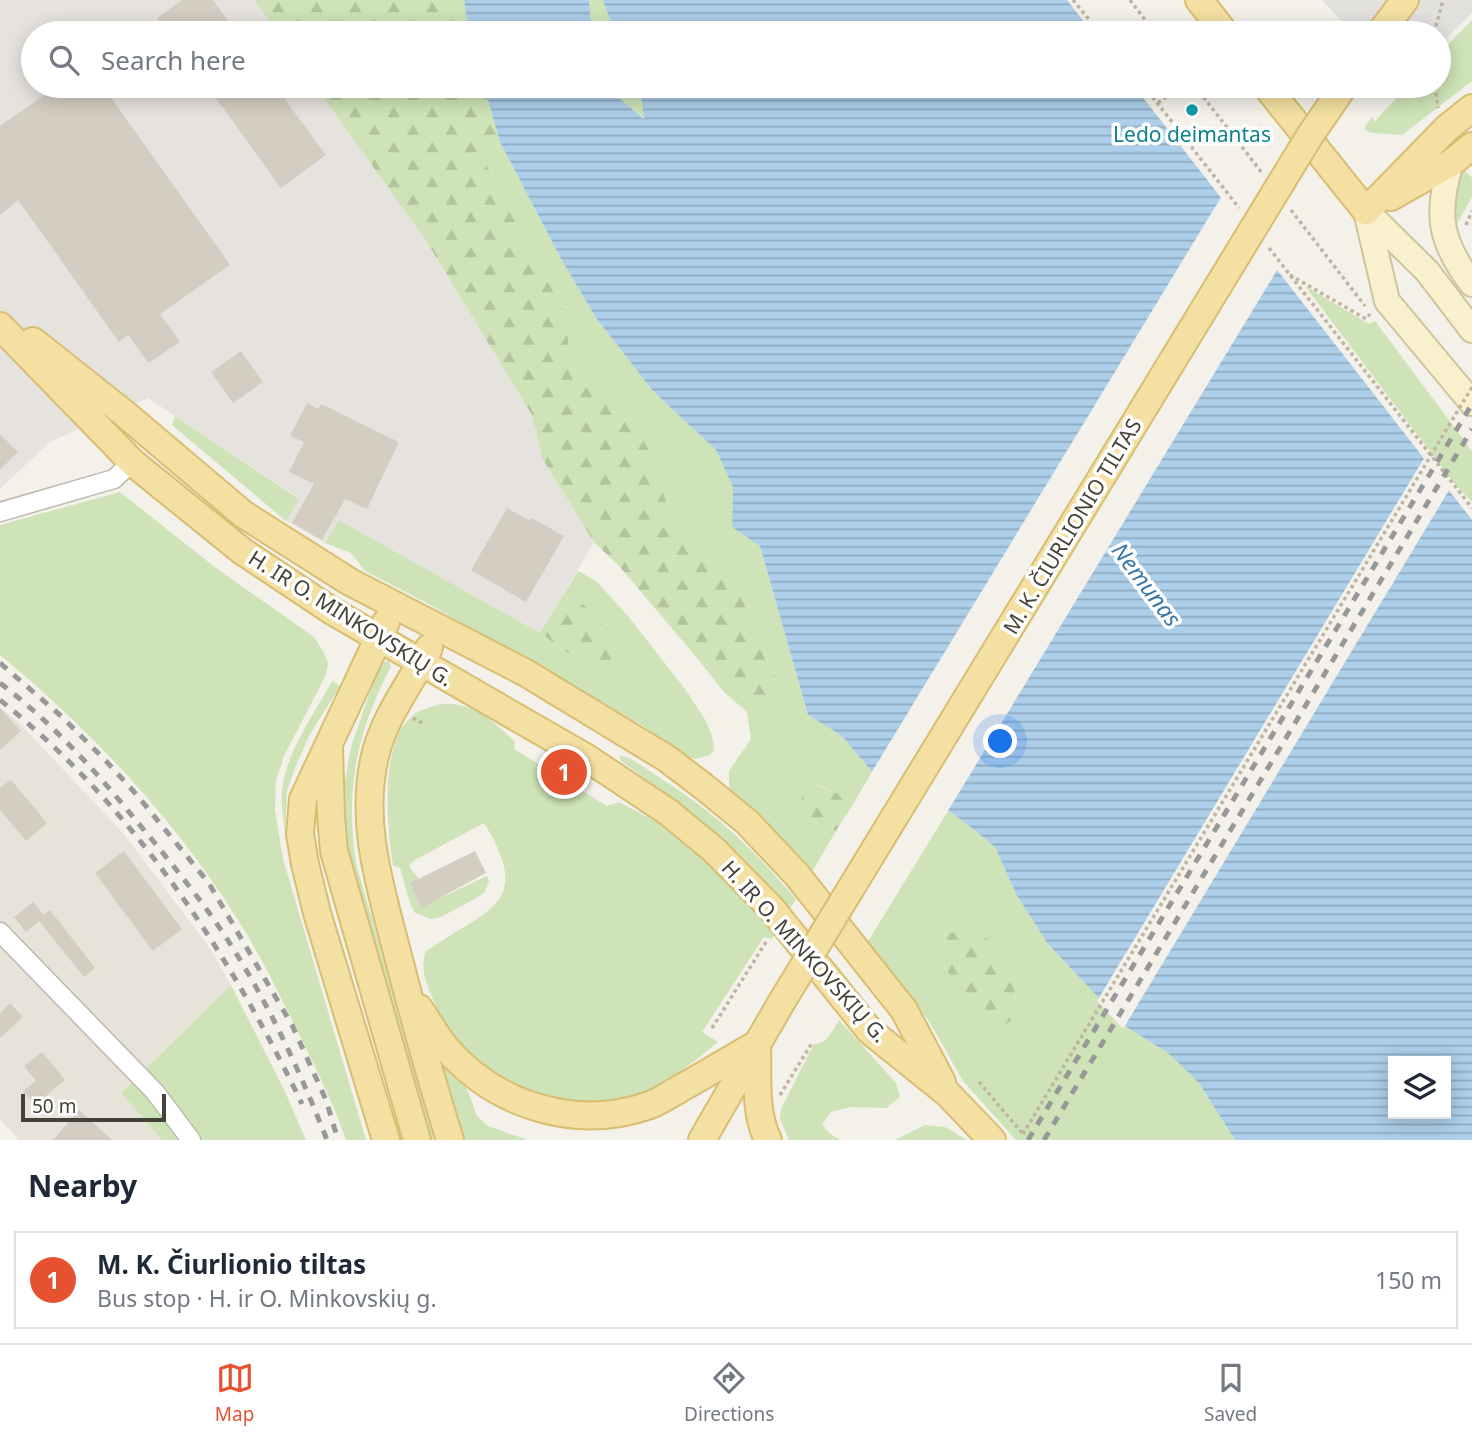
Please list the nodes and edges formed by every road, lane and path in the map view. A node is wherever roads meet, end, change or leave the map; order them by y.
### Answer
1 (1130, 0) edge
2 (1199, 0) edge
3 (1405, 0) edge
4 (1443, 0) edge
5 (1075, 2) edge
6 (1090, 21) edge
7 (1146, 21) edge
8 (1216, 21) edge
9 (1389, 21) edge
10 (1437, 21) edge
11 (1154, 98) edge
12 (1164, 98) edge
13 (1276, 98) edge
14 (1336, 98) edge
15 (1437, 98) edge
16 (1158, 103) junction
17 (1472, 108) edge
18 (1439, 117) dead end
19 (1472, 146) edge
20 (1451, 163) junction
21 (1240, 210) dead end
22 (1366, 211) junction
23 (1264, 242) dead end
24 (1288, 274) junction
25 (1472, 284) edge
26 (1371, 313) dead end
27 (0, 315) edge
28 (0, 326) edge
29 (1472, 330) edge
30 (1472, 387) edge
31 (1472, 403) edge
32 (132, 462) junction
33 (1472, 508) edge
34 (0, 512) edge
35 (396, 606) junction
36 (440, 628) junction
37 (378, 637) junction
38 (422, 663) junction
39 (329, 744) junction
40 (0, 932) edge
41 (766, 942) dead end
42 (406, 987) junction
43 (712, 1028) dead end
44 (812, 1043) dead end
45 (757, 1044) junction
46 (979, 1082) dead end
47 (947, 1093) junction
48 (778, 1100) dead end
49 (191, 1140) edge
50 (386, 1140) edge
51 (417, 1140) edge
52 (450, 1140) edge
53 (702, 1140) edge
54 (768, 1140) edge
55 (992, 1140) edge

1 - 7 path
2 - 8 main road
3 - 9 main road
4 - 10 path
5 - 6 path
11 - 16 path
12 - 16 path
13 - 22 main road
14 - 45 main road, M. K. ČIURLIONIO TILTAS, bridge
15 - 18 path
16 - 21 path
17 - 22 main road
19 - 20 main road
20 - 22 main road
20 - 25 main road
22 - 29 main road
22 - 31 main road
23 - 24 path
24 - 26 path
24 - 33 path
27 - 35 main road, H. IR O. MINKOVSKIŲ G.
28 - 32 main road, H. IR O. MINKOVSKIŲ G.
30 - 46 path, bridge
32 - 34 street
32 - 37 main road, H. IR O. MINKOVSKIŲ G.
35 - 36 main road, H. IR O. MINKOVSKIŲ G.
35 - 37 main road
36 - 38 main road
36 - 47 main road, H. IR O. MINKOVSKIŲ G.
37 - 38 main road, H. IR O. MINKOVSKIŲ G.
37 - 39 main road
38 - 42 main road
38 - 47 main road, H. IR O. MINKOVSKIŲ G.
39 - 50 main road
39 - 51 main road
40 - 49 street
41 - 43 path
42 - 45 main road
42 - 52 main road
44 - 48 path
45 - 53 main road, M. K. ČIURLIONIO TILTAS
45 - 54 main road
47 - 55 main road

